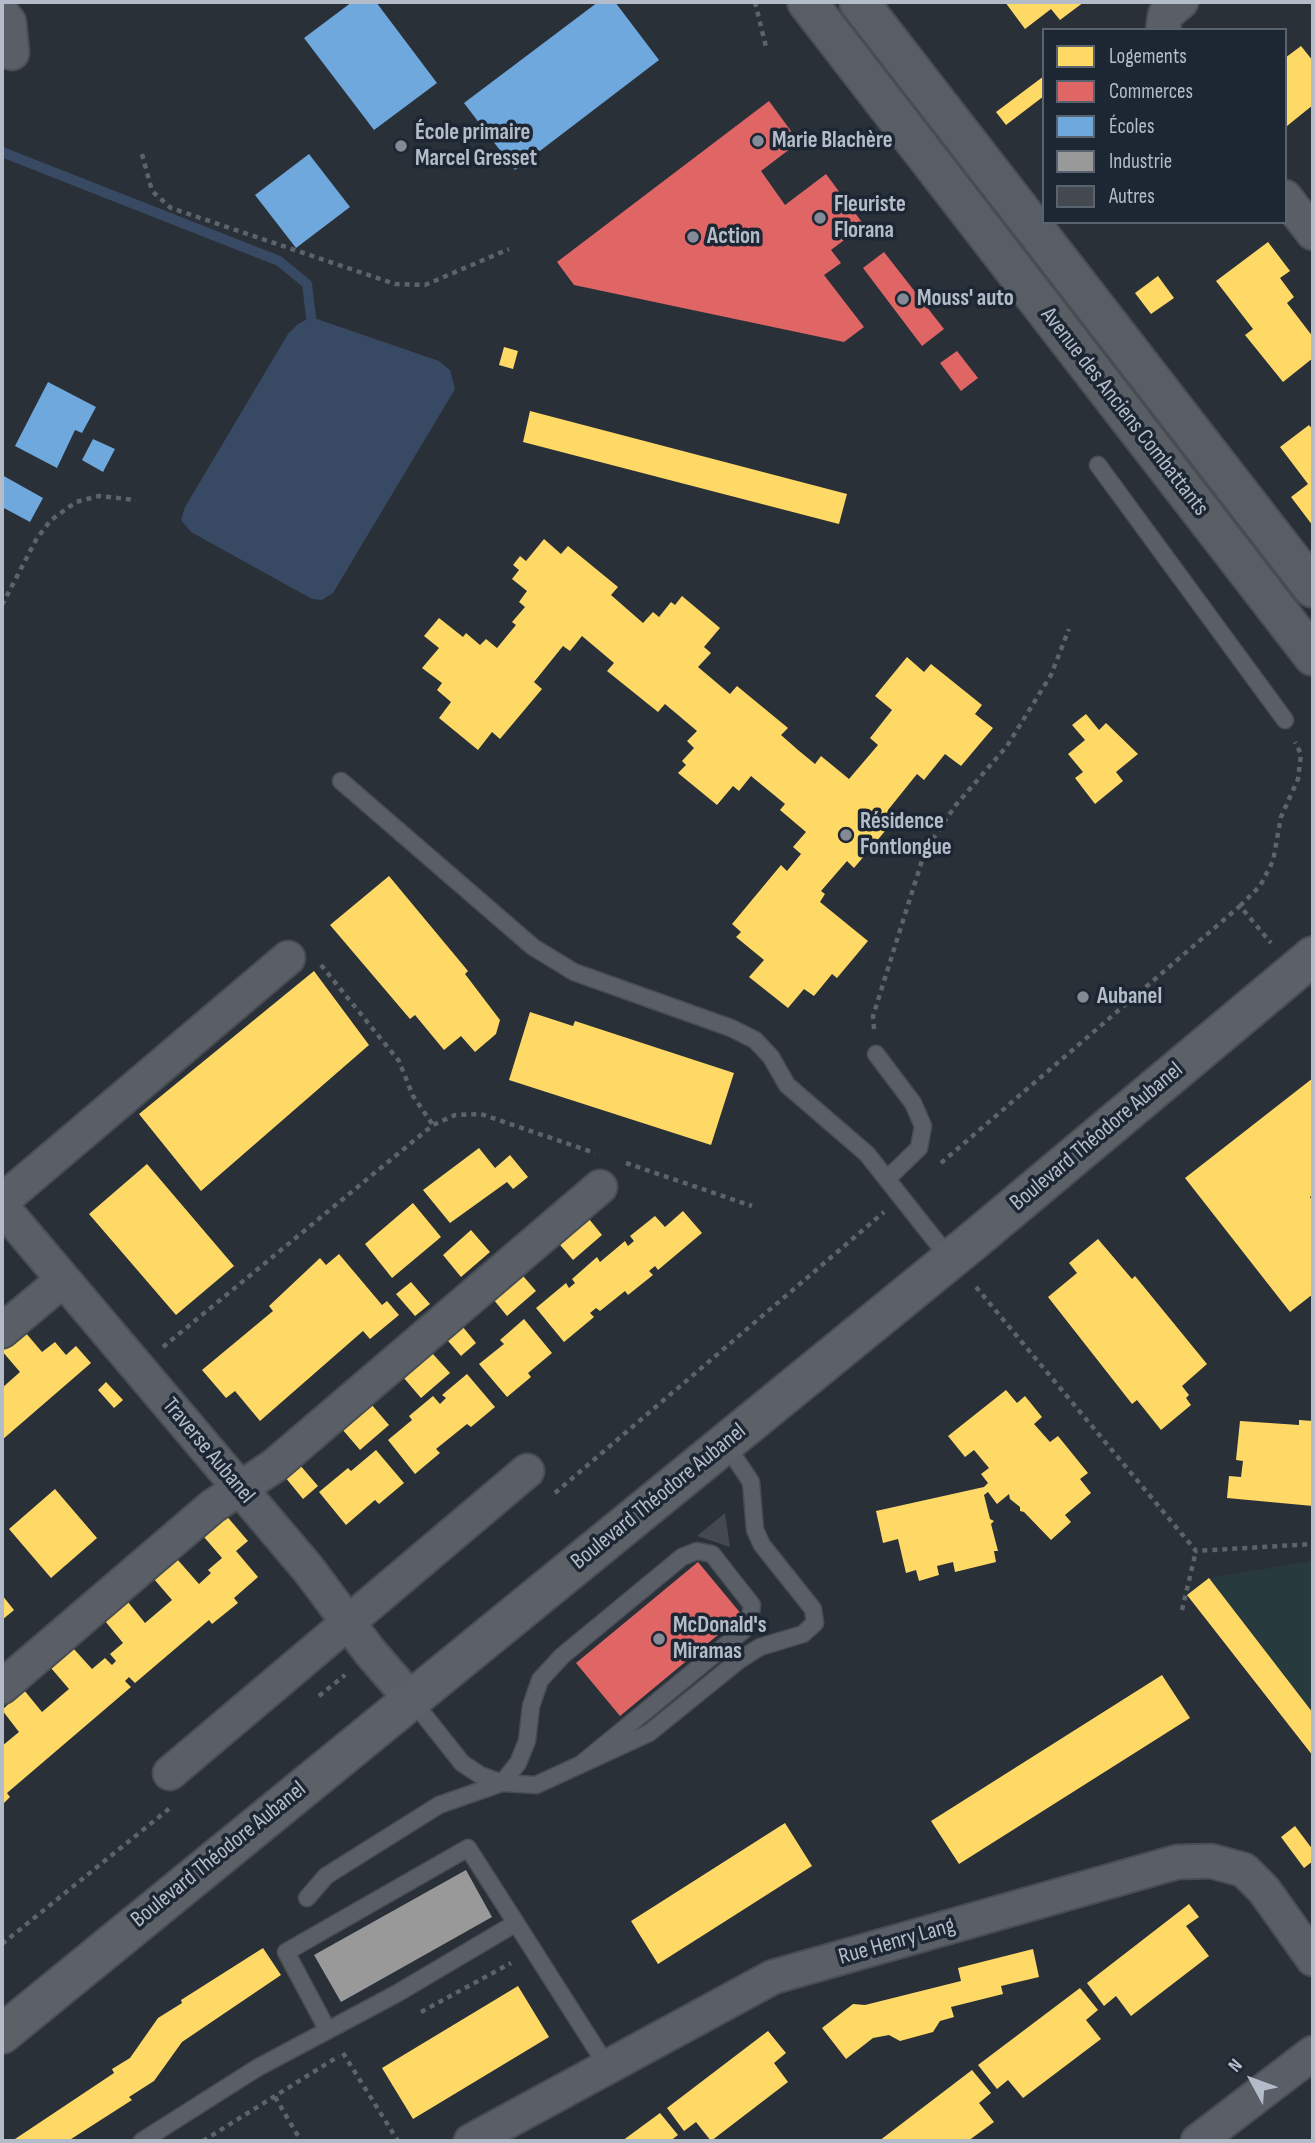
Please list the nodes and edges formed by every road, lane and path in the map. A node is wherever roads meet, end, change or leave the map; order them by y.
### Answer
1 (755, 2) edge
2 (807, 2) edge
3 (859, 2) edge
4 (1181, 2) edge
5 (2, 13) edge
6 (1163, 28) edge
7 (766, 47) dead end
8 (12, 53) dead end
9 (142, 154) dead end
10 (1287, 200) edge
11 (1313, 233) edge
12 (509, 249) dead end
13 (1098, 465) dead end
14 (136, 500) dead end
15 (1313, 588) edge
16 (2, 605) edge
17 (1069, 629) dead end
18 (1313, 656) edge
19 (1285, 720) joint
20 (341, 781) dead end
21 (1240, 906) junction
22 (1273, 945) dead end
23 (1313, 956) edge
24 (288, 958) joint
25 (877, 1054) joint
26 (433, 1125) junction
27 (600, 1154) dead end
28 (606, 1173) joint
29 (887, 1179) junction
30 (901, 1197) junction
31 (2, 1201) edge
32 (752, 1206) dead end
33 (2, 1207) edge
34 (959, 1268) junction
35 (63, 1280) junction
36 (2, 1331) edge
37 (138, 1368) junction
38 (725, 1443) junction
39 (527, 1471) dead end
40 (240, 1489) junction
41 (552, 1495) dead end
42 (1313, 1544) edge
43 (1196, 1550) junction
44 (1182, 1610) dead end
45 (349, 1621) junction
46 (2, 1687) edge
47 (410, 1698) junction
48 (580, 1765) junction
49 (170, 1773) dead end
50 (502, 1783) junction
51 (307, 1898) dead end
52 (516, 1923) junction
53 (533, 1950) junction
54 (1313, 1959) edge
55 (419, 2013) dead end
56 (327, 2029) junction
57 (2, 2034) edge
58 (353, 2048) dead end
59 (343, 2053) junction
60 (1313, 2053) edge
61 (607, 2066) junction
62 (275, 2097) junction
63 (487, 2137) edge
64 (142, 2141) edge
65 (203, 2141) edge
66 (301, 2141) edge
67 (398, 2141) edge
68 (1198, 2141) edge

1 - 7 path
2 - 18 main road, Avenue des Anciens Combattants
3 - 15 main road, Avenue des Anciens Combattants
4 - 6 street
5 - 8 street
9 - 12 path
10 - 11 street
13 - 19 lane
14 - 16 path
17 - 25 path
19 - 21 path
20 - 29 lane
21 - 22 path
21 - 30 path
23 - 34 main road, Boulevard Théodore Aubanel
24 - 26 path
24 - 31 street
25 - 29 lane
26 - 27 path
26 - 37 path
28 - 32 path
28 - 40 street
29 - 30 lane
30 - 34 lane
30 - 41 path
33 - 35 street, Traverse Aubanel
34 - 38 main road, Boulevard Théodore Aubanel
34 - 43 path
35 - 36 street
35 - 37 street, Traverse Aubanel
37 - 40 street, Traverse Aubanel
38 - 47 main road, Boulevard Théodore Aubanel
38 - 48 lane
39 - 45 street
40 - 45 street, Traverse Aubanel
40 - 46 street
42 - 43 path
43 - 44 path
45 - 47 street, Traverse Aubanel
45 - 49 street
47 - 50 lane
47 - 57 main road, Boulevard Théodore Aubanel
48 - 50 lane
48 - 50 lane
50 - 51 lane
52 - 53 lane
52 - 56 lane
52 - 56 lane
53 - 55 path
53 - 61 lane
54 - 61 street, Rue Henry Lang
56 - 64 lane
58 - 59 path
59 - 62 path
59 - 67 path
60 - 68 street
61 - 63 street, Rue Henry Lang
62 - 65 path
62 - 66 path

